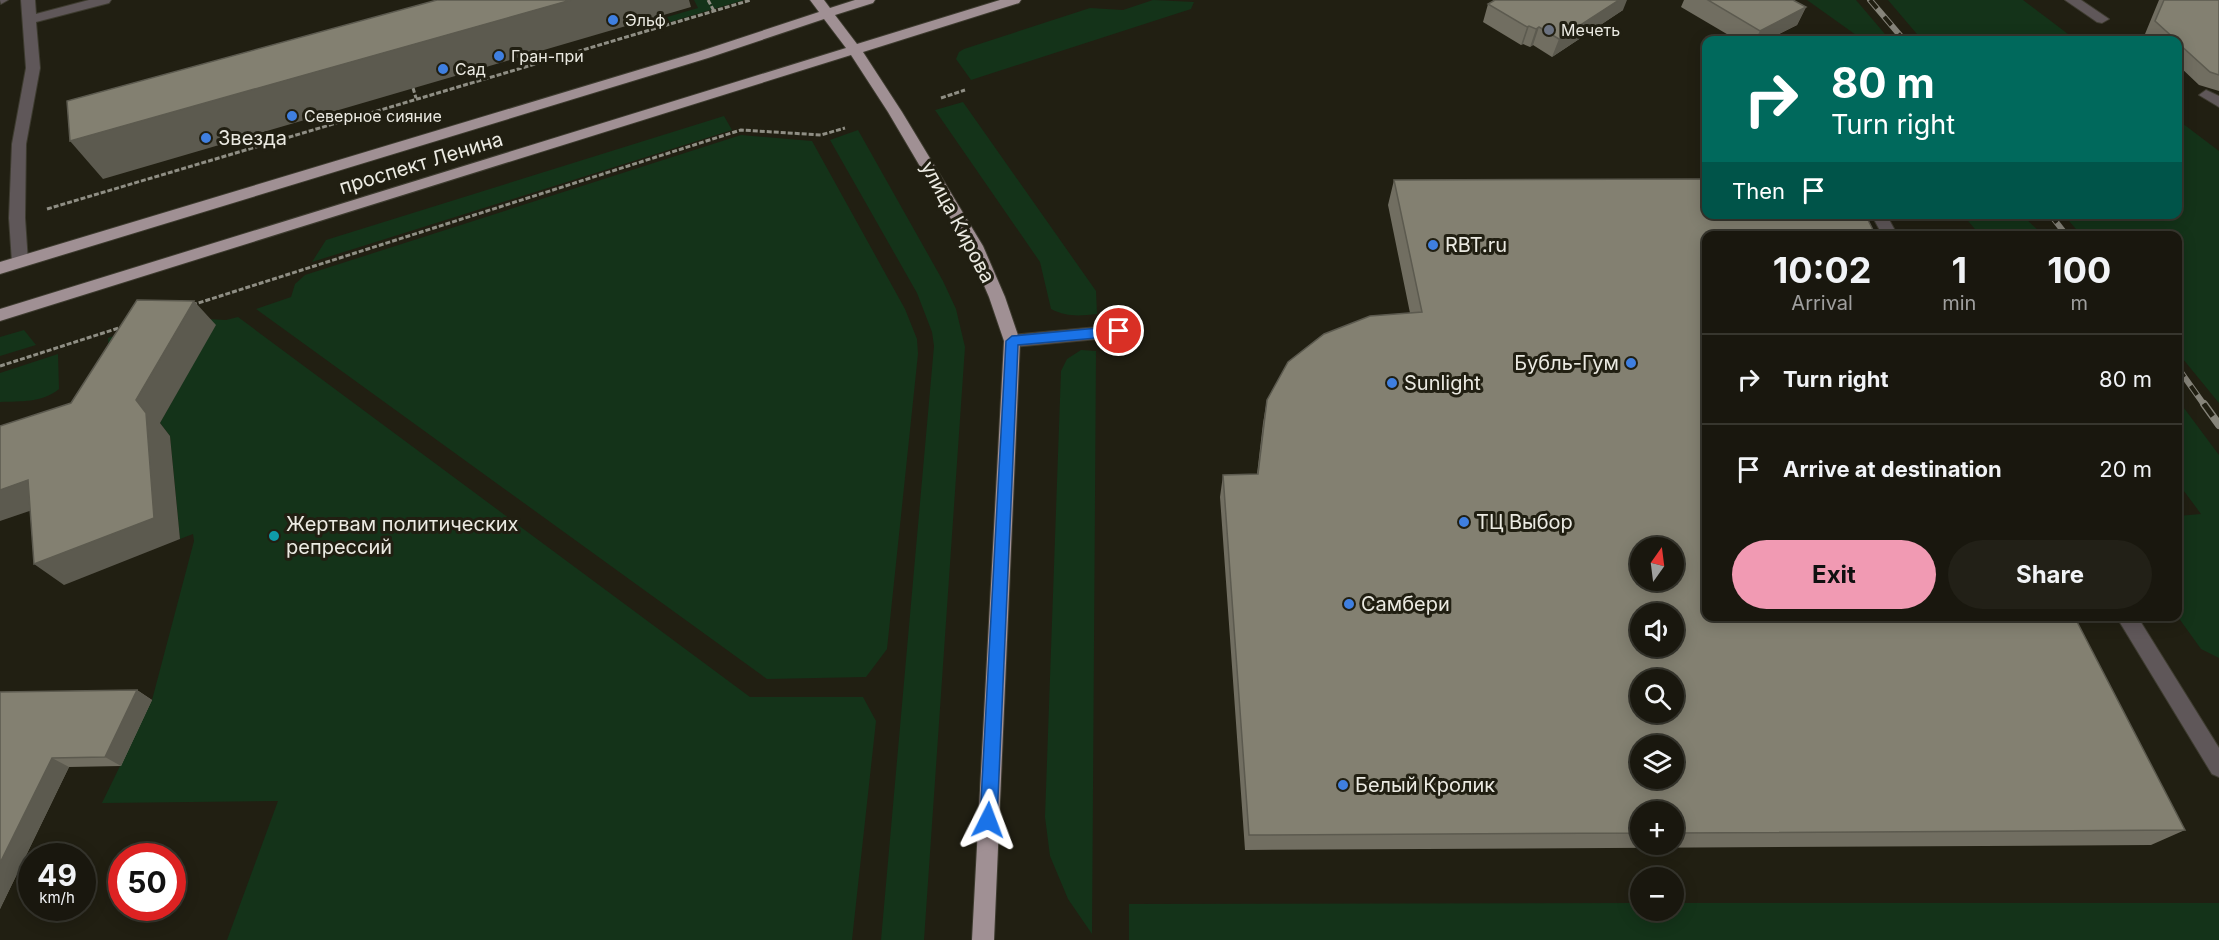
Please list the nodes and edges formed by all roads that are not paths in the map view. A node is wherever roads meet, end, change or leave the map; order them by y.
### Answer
1 (28, 0) edge
2 (104, 0) edge
3 (817, 0) edge
4 (868, 0) edge
5 (1014, 0) edge
6 (2072, 0) edge
7 (827, 14) junction
8 (29, 20) junction
9 (2102, 20) dead end
10 (854, 49) junction
11 (20, 262) junction
12 (0, 268) edge
13 (0, 315) edge
14 (1119, 331) dead end
15 (1012, 341) junction
16 (2129, 621) edge
17 (2219, 767) edge
18 (982, 940) edge

1 - 8 lane
2 - 8 lane
3 - 7 main road, улица Кирова
4 - 7 main road, проспект Ленина
5 - 10 main road, проспект Ленина
6 - 9 lane
7 - 10 main road, улица Кирова
7 - 11 main road, проспект Ленина
8 - 11 lane
10 - 13 main road, проспект Ленина
10 - 15 main road, улица Кирова
11 - 12 main road, проспект Ленина
14 - 15 lane
15 - 18 main road, улица Кирова
16 - 17 lane

